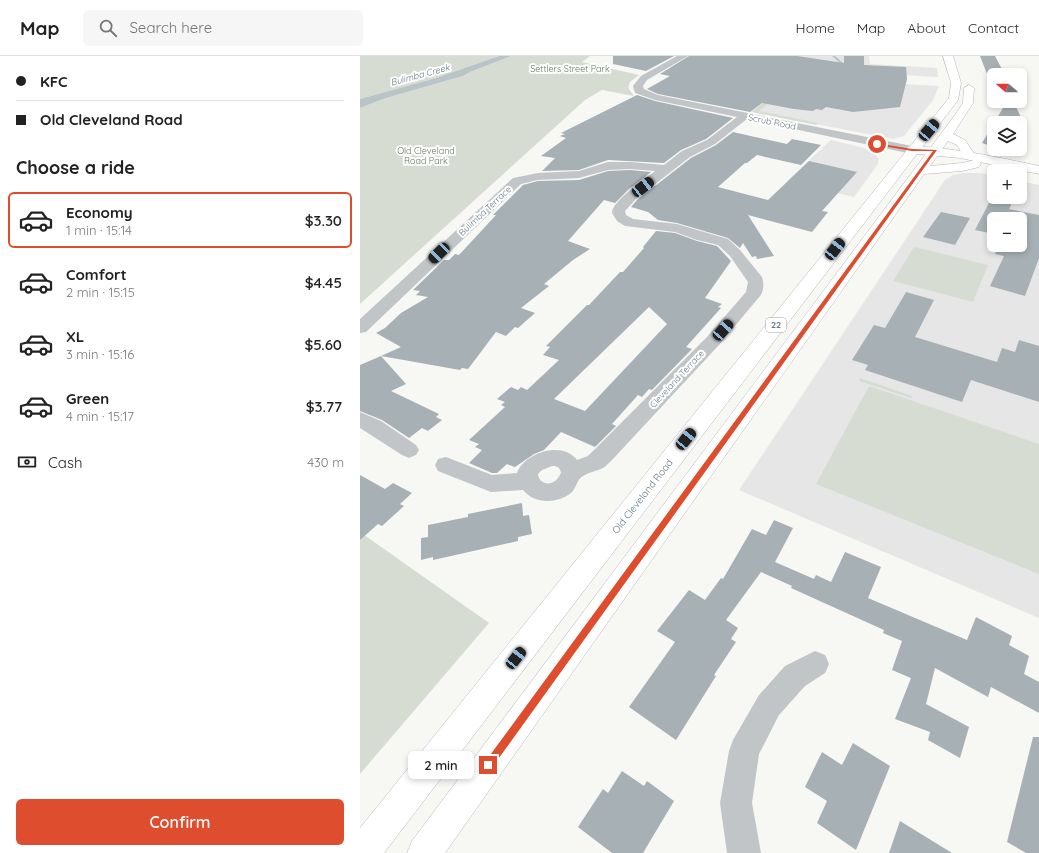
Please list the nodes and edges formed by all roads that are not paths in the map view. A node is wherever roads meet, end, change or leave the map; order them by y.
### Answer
1 (684, 56) edge
2 (948, 56) edge
3 (967, 80) dead end
4 (745, 116) junction
5 (946, 135) junction
6 (925, 157) junction
7 (972, 160) junction
8 (987, 165) edge
9 (666, 169) junction
10 (1039, 170) edge
11 (1027, 175) edge
12 (1039, 178) edge
13 (360, 328) edge
14 (360, 419) edge
15 (409, 450) dead end
16 (446, 466) dead end
17 (815, 664) dead end
18 (362, 853) edge
19 (424, 853) edge
20 (744, 853) edge

1 - 4 street, Scrub Road
2 - 6 main road, Old Cleveland Road / 22
3 - 5 main road, Old Cleveland Road / 22
4 - 6 street, Scrub Road
4 - 9 street, Cleveland Terrace
5 - 6 main road, Old Cleveland Road / 22
5 - 7 main road
6 - 7 main road, Scrub Road
6 - 7 main road
6 - 18 main road, Old Cleveland Road / 22
6 - 19 main road, Old Cleveland Road / 22
7 - 8 main road, Scrub Road
7 - 10 main road, Scrub Road
9 - 13 street, Bulimba Terrace
9 - 16 street, Cleveland Terrace
11 - 12 main road
14 - 15 street
17 - 20 street

